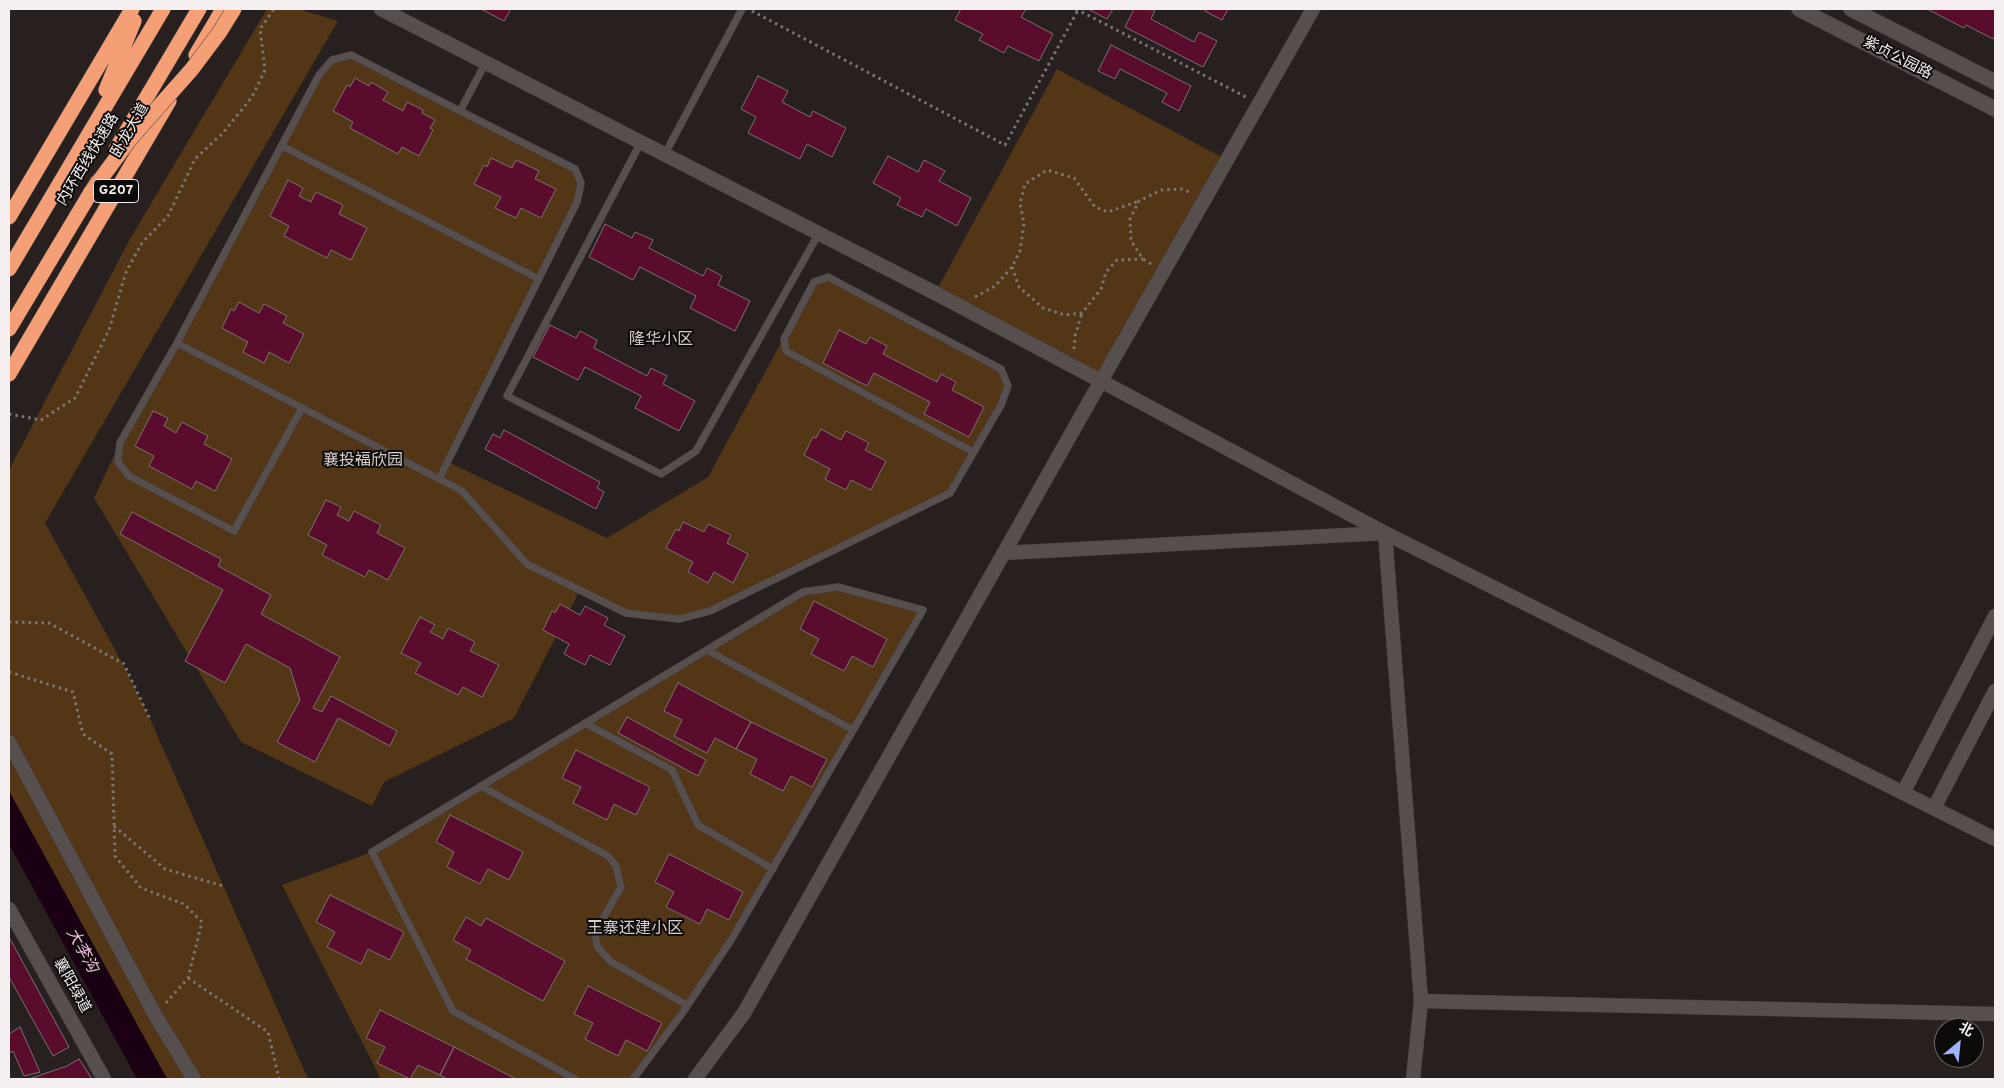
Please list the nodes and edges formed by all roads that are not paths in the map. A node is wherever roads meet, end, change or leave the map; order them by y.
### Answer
1 (132, 9) edge
2 (141, 9) edge
3 (163, 9) edge
4 (199, 9) edge
5 (223, 9) edge
6 (234, 9) edge
7 (381, 9) edge
8 (742, 9) edge
9 (1313, 9) edge
10 (1799, 9) edge
11 (1851, 9) edge
12 (486, 62) junction
13 (1995, 82) edge
14 (1995, 109) edge
15 (460, 111) junction
16 (641, 142) junction
17 (282, 146) junction
18 (664, 154) junction
19 (65, 174) junction
20 (91, 192) junction
21 (9, 217) edge
22 (819, 233) junction
23 (9, 269) edge
24 (539, 278) junction
25 (9, 329) edge
26 (177, 343) junction
27 (9, 374) edge
28 (1101, 382) junction
29 (302, 408) junction
30 (973, 452) junction
31 (439, 479) junction
32 (1385, 534) junction
33 (1004, 553) junction
34 (1995, 616) edge
35 (707, 650) junction
36 (1995, 691) edge
37 (585, 723) junction
38 (853, 730) junction
39 (9, 742) edge
40 (481, 786) junction
41 (1903, 793) junction
42 (1934, 808) junction
43 (1995, 839) edge
44 (773, 869) junction
45 (9, 909) edge
46 (1420, 1001) junction
47 (688, 1005) junction
48 (1995, 1014) edge
49 (104, 1079) edge
50 (194, 1079) edge
51 (575, 1079) edge
52 (633, 1079) edge
53 (694, 1079) edge
54 (1413, 1079) edge

1 - 21 highway
2 - 19 highway
3 - 19 highway, 内环西线快速路
4 - 20 highway, 内环西线快速路, bridge
5 - 27 highway, 卧龙大道 / G207
6 - 20 highway, bridge
7 - 12 street
8 - 18 lane
9 - 28 street
10 - 14 street, 紫贞公园路
11 - 13 street, 紫贞公园路
12 - 15 lane
12 - 16 street
15 - 17 lane
15 - 24 lane
16 - 18 street
16 - 22 lane
17 - 24 lane
17 - 26 lane
18 - 22 street
19 - 23 highway, 内环西线快速路
20 - 25 highway, 内环西线快速路
22 - 28 street
24 - 31 lane
26 - 29 lane
26 - 29 lane
28 - 32 street
28 - 33 street
29 - 31 lane
30 - 30 lane
30 - 31 lane
32 - 33 street
32 - 41 street
32 - 46 street
33 - 53 street
34 - 41 street
35 - 37 lane
35 - 38 lane
35 - 38 lane
36 - 42 street
37 - 40 lane
37 - 44 lane
38 - 44 lane
39 - 50 street
40 - 47 lane
40 - 51 lane
41 - 42 street
42 - 43 street
44 - 47 lane
45 - 49 street, 襄阳绿道
46 - 48 street
46 - 54 street
47 - 52 lane

